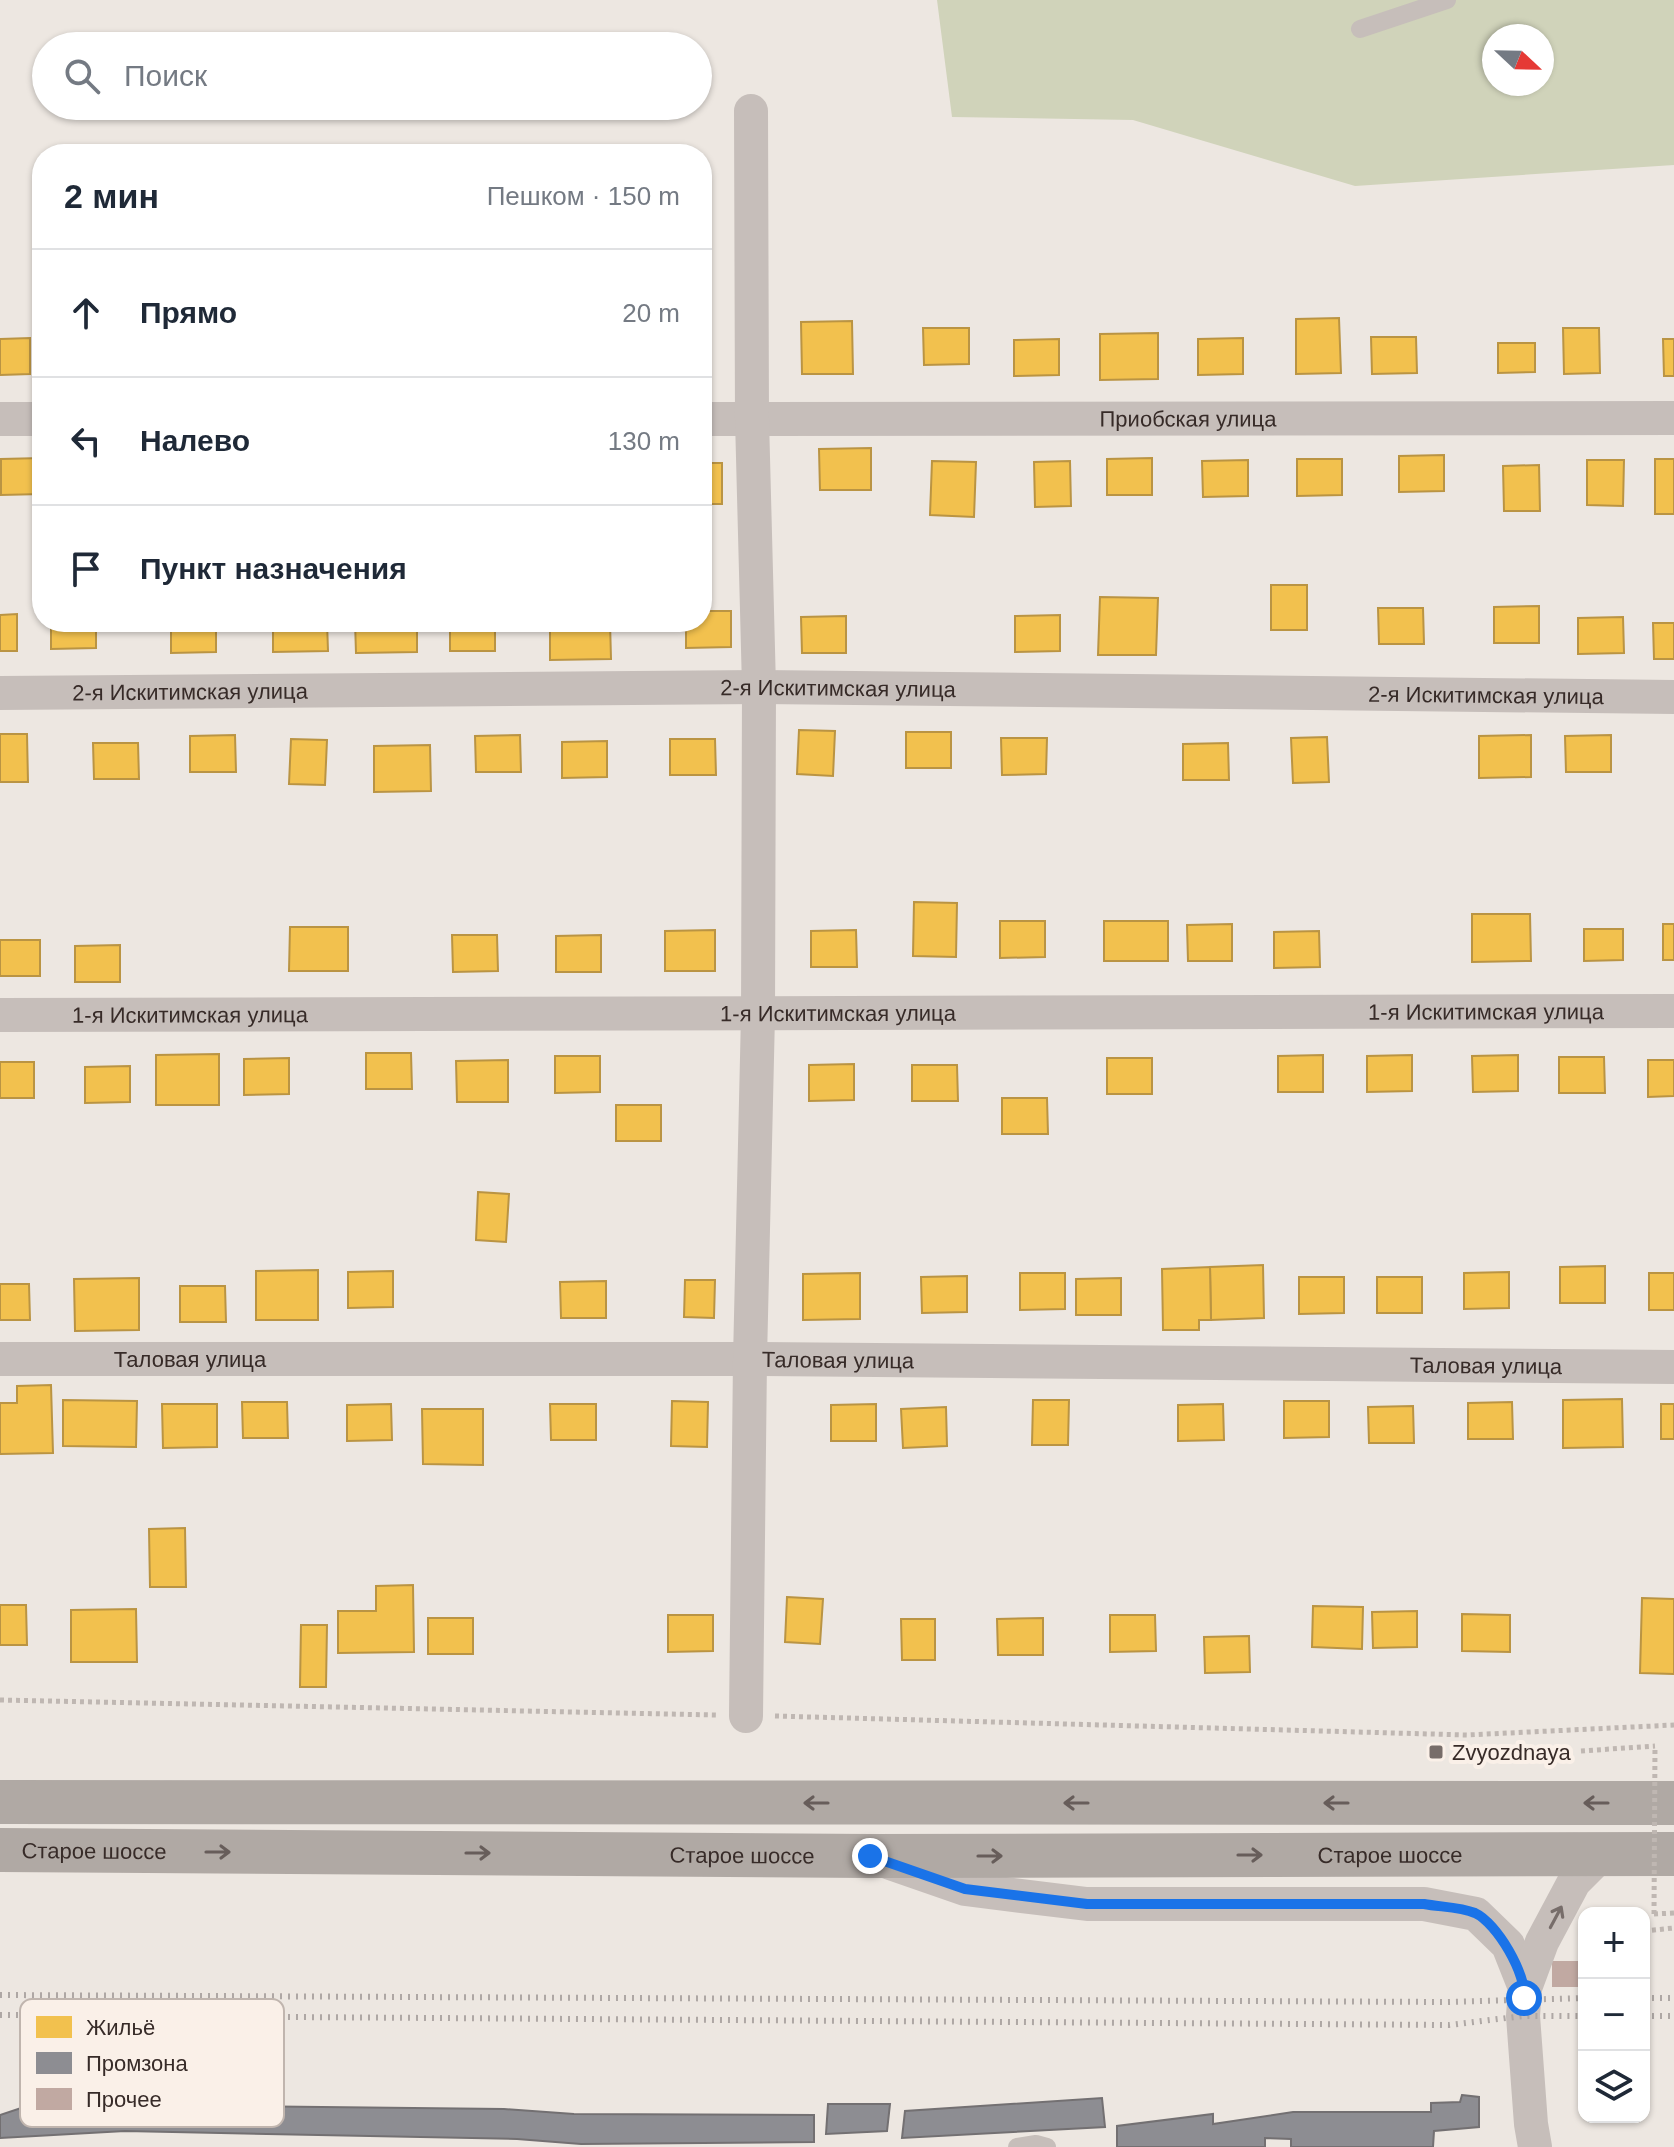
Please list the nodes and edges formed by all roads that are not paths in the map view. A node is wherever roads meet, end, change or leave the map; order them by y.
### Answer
1 (1447, 0) edge
2 (1360, 29) dead end
3 (751, 111) dead end
4 (1674, 418) edge
5 (0, 419) edge
6 (32, 419) edge
7 (712, 419) edge
8 (752, 419) junction
9 (759, 687) junction
10 (0, 693) edge
11 (1674, 697) edge
12 (1674, 1011) edge
13 (0, 1015) edge
14 (758, 1015) junction
15 (0, 1359) edge
16 (750, 1359) junction
17 (1674, 1367) edge
18 (746, 1716) road end
19 (0, 1802) edge
20 (1674, 1803) edge
21 (0, 1850) edge
22 (1674, 1854) edge
23 (1601, 1855) junction
24 (870, 1856) junction
25 (1525, 1988) junction
26 (1017, 2147) edge
27 (1047, 2147) edge
28 (1535, 2147) edge

1 - 2 lane
3 - 8 street
4 - 8 street, Приобская улица
5 - 6 street
7 - 8 street, Приобская улица
8 - 9 street
9 - 10 street, 2-я Искитимская улица
9 - 11 street, 2-я Искитимская улица
9 - 14 street
12 - 14 street, 1-я Искитимская улица
13 - 14 street, 1-я Искитимская улица
14 - 16 street
15 - 16 street, Таловая улица
16 - 17 street, Таловая улица
16 - 18 street
20 -> 19 highway
21 -> 24 highway, Старое шоссе
22 - 23 highway, Старое шоссе
24 -> 23 highway, Старое шоссе
25 -> 23 street
24 - 25 street
25 - 28 street
26 - 27 lane

